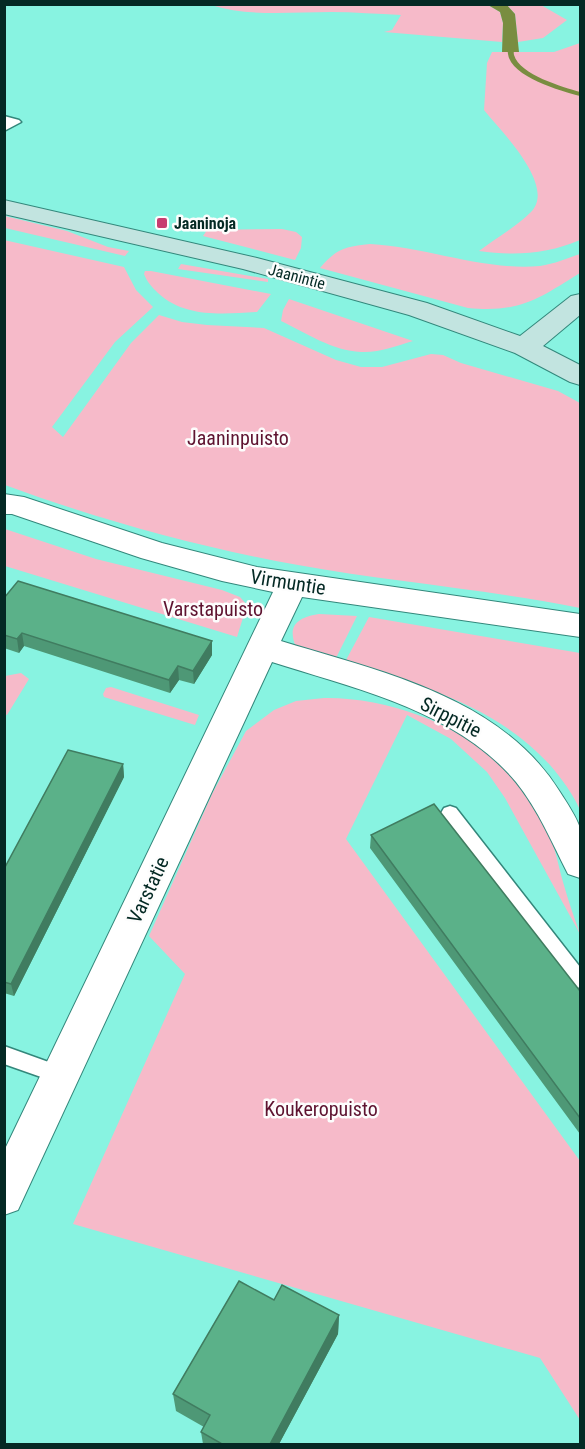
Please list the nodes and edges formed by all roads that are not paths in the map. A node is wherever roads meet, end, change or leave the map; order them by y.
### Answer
1 (4, 119) edge
2 (4, 128) edge
3 (4, 207) edge
4 (580, 302) edge
5 (524, 346) junction
6 (580, 376) edge
7 (4, 504) edge
8 (292, 585) junction
9 (580, 625) edge
10 (262, 646) junction
11 (450, 813) dead end
12 (580, 864) edge
13 (580, 980) edge
14 (4, 1055) edge
15 (61, 1075) junction
16 (4, 1196) edge

1 - 2 lane
3 - 5 main road, Jaanintie
4 - 5 main road
5 - 6 main road, Jaanintie
7 - 8 street, Virmuntie
8 - 9 street, Virmuntie
8 - 10 street, Varstatie
10 - 12 street, Sirppitie
10 - 15 street, Varstatie
11 - 13 lane
14 - 15 lane
15 - 16 street, Varstatie

